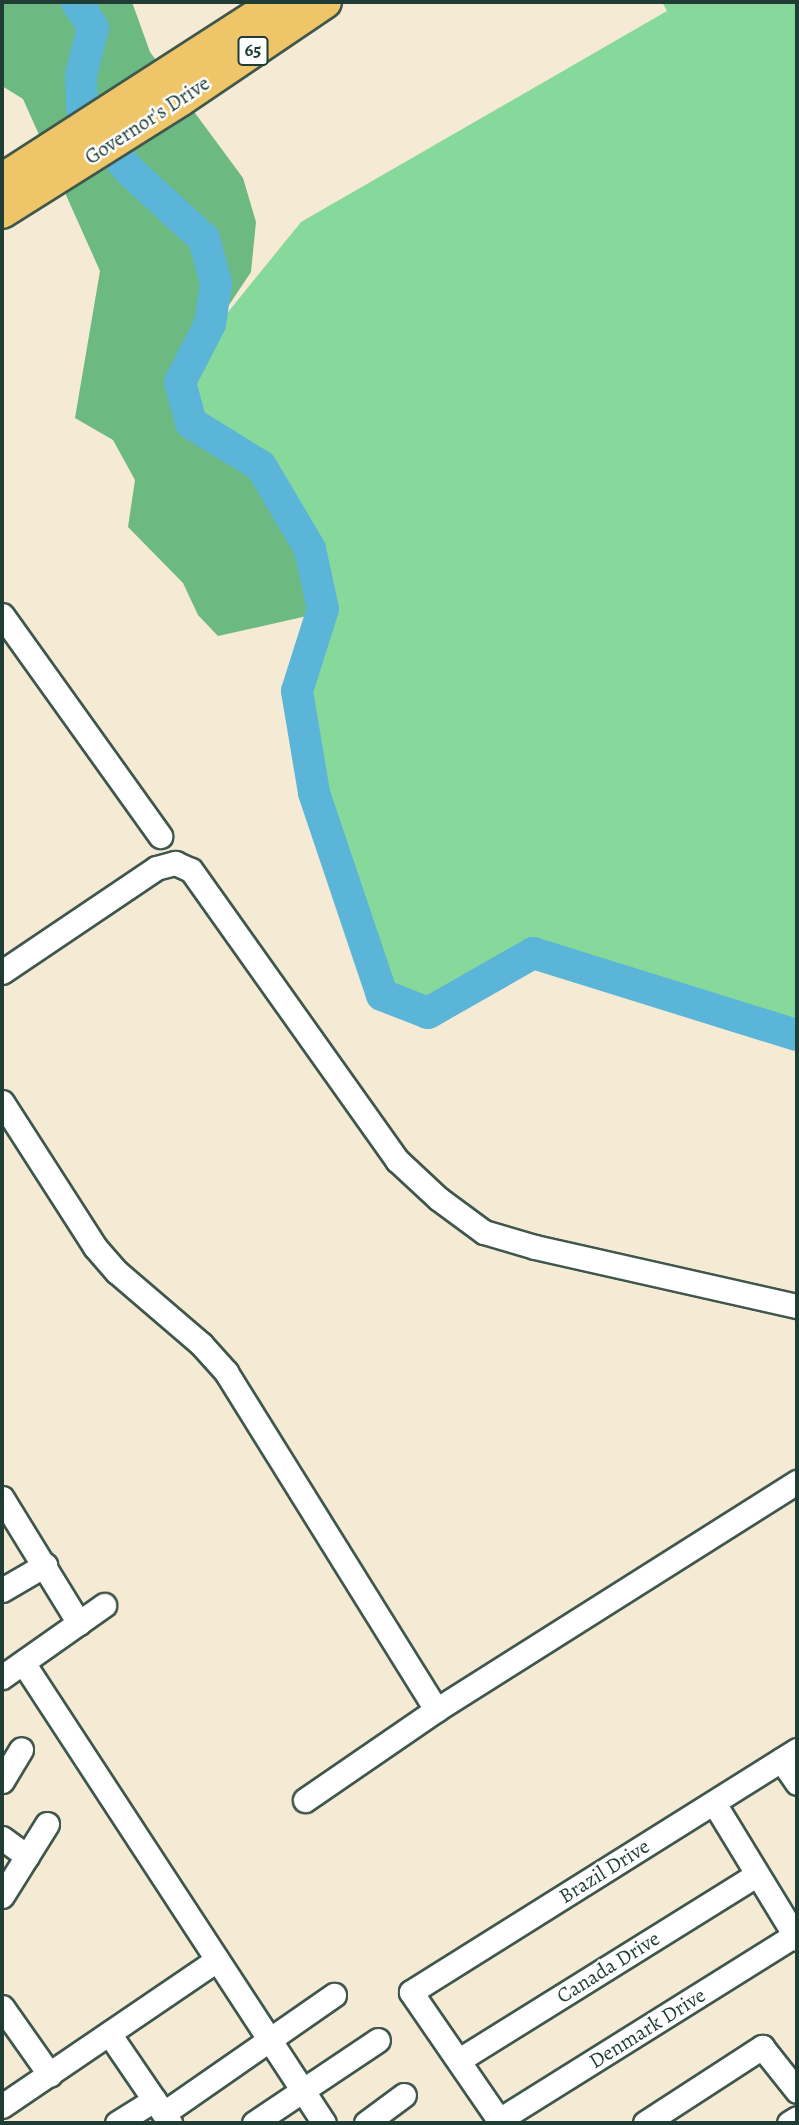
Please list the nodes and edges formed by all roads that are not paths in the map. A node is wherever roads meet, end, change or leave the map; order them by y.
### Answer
1 (278, 2) edge
2 (325, 2) edge
3 (173, 87) junction
4 (19, 180) edge
5 (2, 212) edge
6 (5, 625) edge
7 (160, 836) dead end
8 (2, 972) edge
9 (2, 1102) edge
10 (797, 1307) edge
11 (797, 1482) edge
12 (2, 1498) edge
13 (45, 1565) junction
14 (2, 1590) edge
15 (104, 1605) dead end
16 (79, 1623) junction
17 (24, 1664) junction
18 (2, 1677) edge
19 (436, 1710) junction
20 (21, 1749) dead end
21 (789, 1755) edge
22 (2, 1781) edge
23 (797, 1783) edge
24 (305, 1800) dead end
25 (714, 1803) junction
26 (47, 1824) dead end
27 (2, 1838) edge
28 (27, 1856) junction
29 (756, 1875) junction
30 (2, 1896) edge
31 (796, 1937) edge
32 (217, 1960) junction
33 (334, 1995) dead end
34 (2, 2007) edge
35 (110, 2035) junction
36 (378, 2040) dead end
37 (269, 2042) junction
38 (459, 2060) junction
39 (50, 2075) junction
40 (303, 2090) junction
41 (797, 2091) edge
42 (404, 2095) dead end
43 (2, 2106) edge
44 (162, 2112) edge
45 (797, 2118) edge
46 (500, 2122) edge
47 (117, 2123) edge
48 (254, 2123) edge
49 (324, 2123) edge
50 (366, 2123) edge
51 (645, 2123) edge
52 (789, 2123) edge

1 - 3 highway, Governor's Drive / 65
2 - 3 highway, Governor's Drive / 65
3 - 4 highway, Governor's Drive / 65
4 - 5 highway, Governor's Drive / 65
6 - 7 street
8 - 10 street
9 - 19 street
11 - 19 street
12 - 13 street
13 - 14 street
13 - 16 street
15 - 16 street
16 - 17 street
17 - 18 street
17 - 32 street
19 - 24 street
20 - 22 street
21 - 23 street
21 - 25 street, Brazil Drive
25 - 29 street
25 - 38 street, Brazil Drive
26 - 28 street
27 - 28 street
28 - 30 street
29 - 31 street
29 - 38 street, Canada Drive
31 - 46 street, Denmark Drive
32 - 35 street
32 - 37 street
33 - 37 street
34 - 39 street
35 - 39 street
35 - 44 street
36 - 40 street
37 - 40 street
37 - 44 street
38 - 46 street
39 - 43 street
40 - 48 street
40 - 49 street
41 - 51 street
42 - 50 street
44 - 47 street
45 - 52 street

